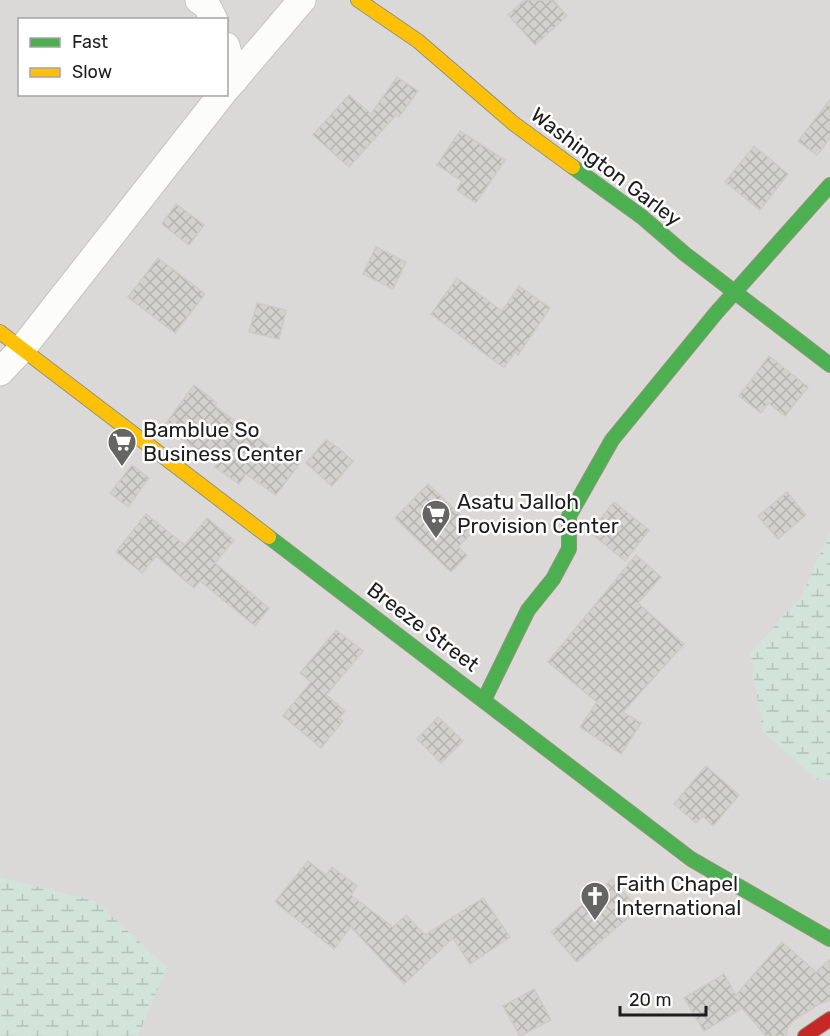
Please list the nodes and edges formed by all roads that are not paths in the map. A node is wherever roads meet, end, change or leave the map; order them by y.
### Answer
1 (199, 0) edge
2 (302, 0) edge
3 (358, 0) edge
4 (213, 18) edge
5 (228, 88) edge
6 (221, 96) edge
7 (830, 185) edge
8 (735, 292) junction
9 (0, 332) edge
10 (11, 348) edge
11 (830, 365) edge
12 (0, 372) edge
13 (484, 700) junction
14 (830, 939) edge
15 (830, 1019) edge
16 (805, 1036) edge

1 - 4 street
2 - 5 street
3 - 8 street, Washington Garley
6 - 10 street
7 - 8 street
8 - 11 street, Washington Garley
8 - 13 street
9 - 10 street, Breeze Street
10 - 12 street
10 - 13 street, Breeze Street
13 - 14 street, Breeze Street
15 - 16 street

